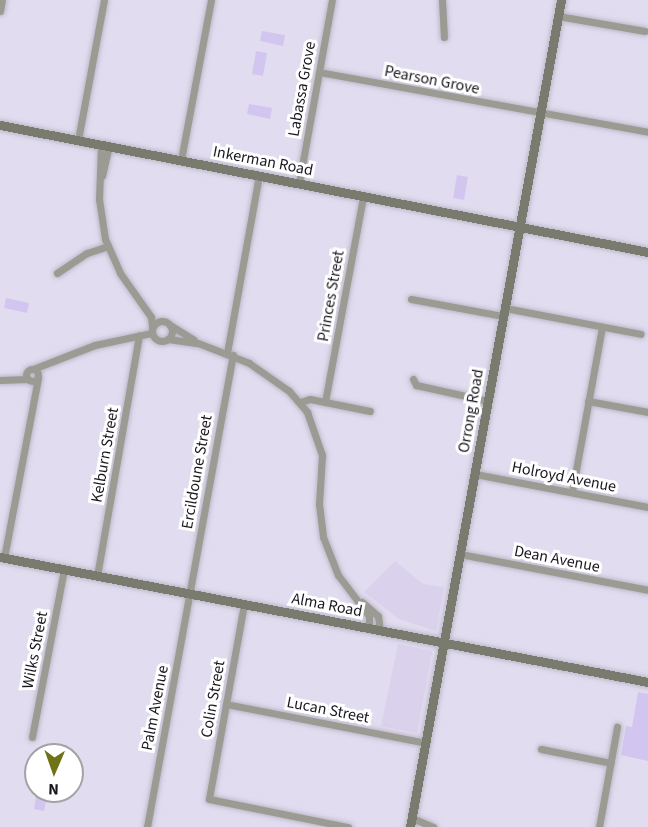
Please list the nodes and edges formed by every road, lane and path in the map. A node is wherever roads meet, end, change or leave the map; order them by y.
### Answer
1 (2, 0) edge
2 (104, 0) edge
3 (211, 0) edge
4 (332, 0) edge
5 (442, 0) edge
6 (561, 0) edge
7 (0, 11) edge
8 (558, 16) junction
9 (645, 31) dead end
10 (444, 37) dead end
11 (319, 72) junction
12 (540, 113) junction
13 (0, 125) edge
14 (648, 132) edge
15 (78, 140) junction
16 (105, 145) junction
17 (181, 160) junction
18 (259, 176) junction
19 (299, 183) junction
20 (363, 196) junction
21 (520, 227) junction
22 (108, 246) junction
23 (648, 252) edge
24 (57, 273) dead end
25 (411, 299) dead end
26 (146, 309) junction
27 (504, 312) junction
28 (167, 323) junction
29 (602, 327) junction
30 (152, 330) junction
31 (641, 334) dead end
32 (139, 338) junction
33 (168, 339) junction
34 (158, 341) junction
35 (198, 343) junction
36 (230, 354) junction
37 (57, 360) junction
38 (29, 375) junction
39 (38, 377) junction
40 (412, 379) dead end
41 (0, 380) edge
42 (32, 401) junction
43 (488, 401) junction
44 (588, 401) junction
45 (300, 402) junction
46 (325, 402) junction
47 (370, 411) dead end
48 (648, 412) edge
49 (475, 474) junction
50 (572, 492) junction
51 (648, 507) edge
52 (460, 554) junction
53 (2, 557) edge
54 (64, 569) junction
55 (97, 576) junction
56 (648, 590) edge
57 (190, 594) junction
58 (355, 597) junction
59 (244, 604) junction
60 (369, 628) junction
61 (380, 631) junction
62 (444, 643) junction
63 (648, 679) edge
64 (226, 704) junction
65 (617, 727) dead end
66 (32, 737) dead end
67 (426, 743) junction
68 (540, 750) dead end
69 (611, 763) junction
70 (411, 822) edge
71 (147, 827) edge
72 (348, 827) edge
73 (433, 827) edge
74 (599, 827) edge

1 - 7 street
2 - 15 street
3 - 17 street
4 - 11 street, Labassa Grove
5 - 10 street
6 - 8 street, Orrong Road
8 - 9 street
8 - 12 street, Orrong Road
11 - 12 street, Pearson Grove
11 - 19 street, Labassa Grove
12 - 14 street, Pearson Grove
12 - 21 street, Orrong Road
13 - 15 street, Inkerman Road
15 - 16 street, Inkerman Road
16 - 17 street, Inkerman Road
16 - 22 street
17 - 18 street, Inkerman Road
18 - 19 street, Inkerman Road
18 - 36 street, Ercildoune Street
19 - 20 street, Inkerman Road
20 - 21 street, Inkerman Road
20 - 46 street, Princes Street
21 - 23 street, Inkerman Road
21 - 27 street, Orrong Road
22 - 24 street
22 - 26 street
25 - 27 street
26 - 28 street
26 - 30 street
27 - 29 street
27 - 43 street, Orrong Road
28 - 30 street
28 - 33 street
28 - 35 street
29 - 31 street
29 - 44 street
30 - 32 street
30 - 34 street
32 - 34 street
32 - 37 street
32 - 55 street, Kelburn Street
33 - 34 street
33 - 35 street
35 - 36 street
36 - 45 street
36 - 57 street, Ercildoune Street
37 - 38 street
37 - 39 street
38 - 39 street
38 - 41 street
38 - 42 street
39 - 42 street
40 - 43 street
42 - 53 street
43 - 49 street, Orrong Road
44 - 48 street
44 - 50 street
45 - 46 street
45 - 58 street
46 - 47 street
49 - 50 street, Holroyd Avenue
49 - 52 street, Orrong Road
50 - 51 street, Holroyd Avenue
52 - 56 street, Dean Avenue
52 - 62 street, Orrong Road
53 - 54 street, Alma Road
54 - 55 street, Alma Road
54 - 66 street, Wilks Street
55 - 57 street, Alma Road
57 - 59 street, Alma Road
57 - 71 street, Palm Avenue
58 - 60 street
58 - 61 street
59 - 60 street, Alma Road
59 - 64 street, Colin Street
60 - 61 street, Alma Road
61 - 62 street, Alma Road
62 - 63 street, Alma Road
62 - 67 street, Orrong Road
64 - 67 street, Lucan Street
64 - 72 street, Colin Street
65 - 69 street
67 - 70 street, Orrong Road
68 - 69 street
69 - 74 street
70 - 73 street

